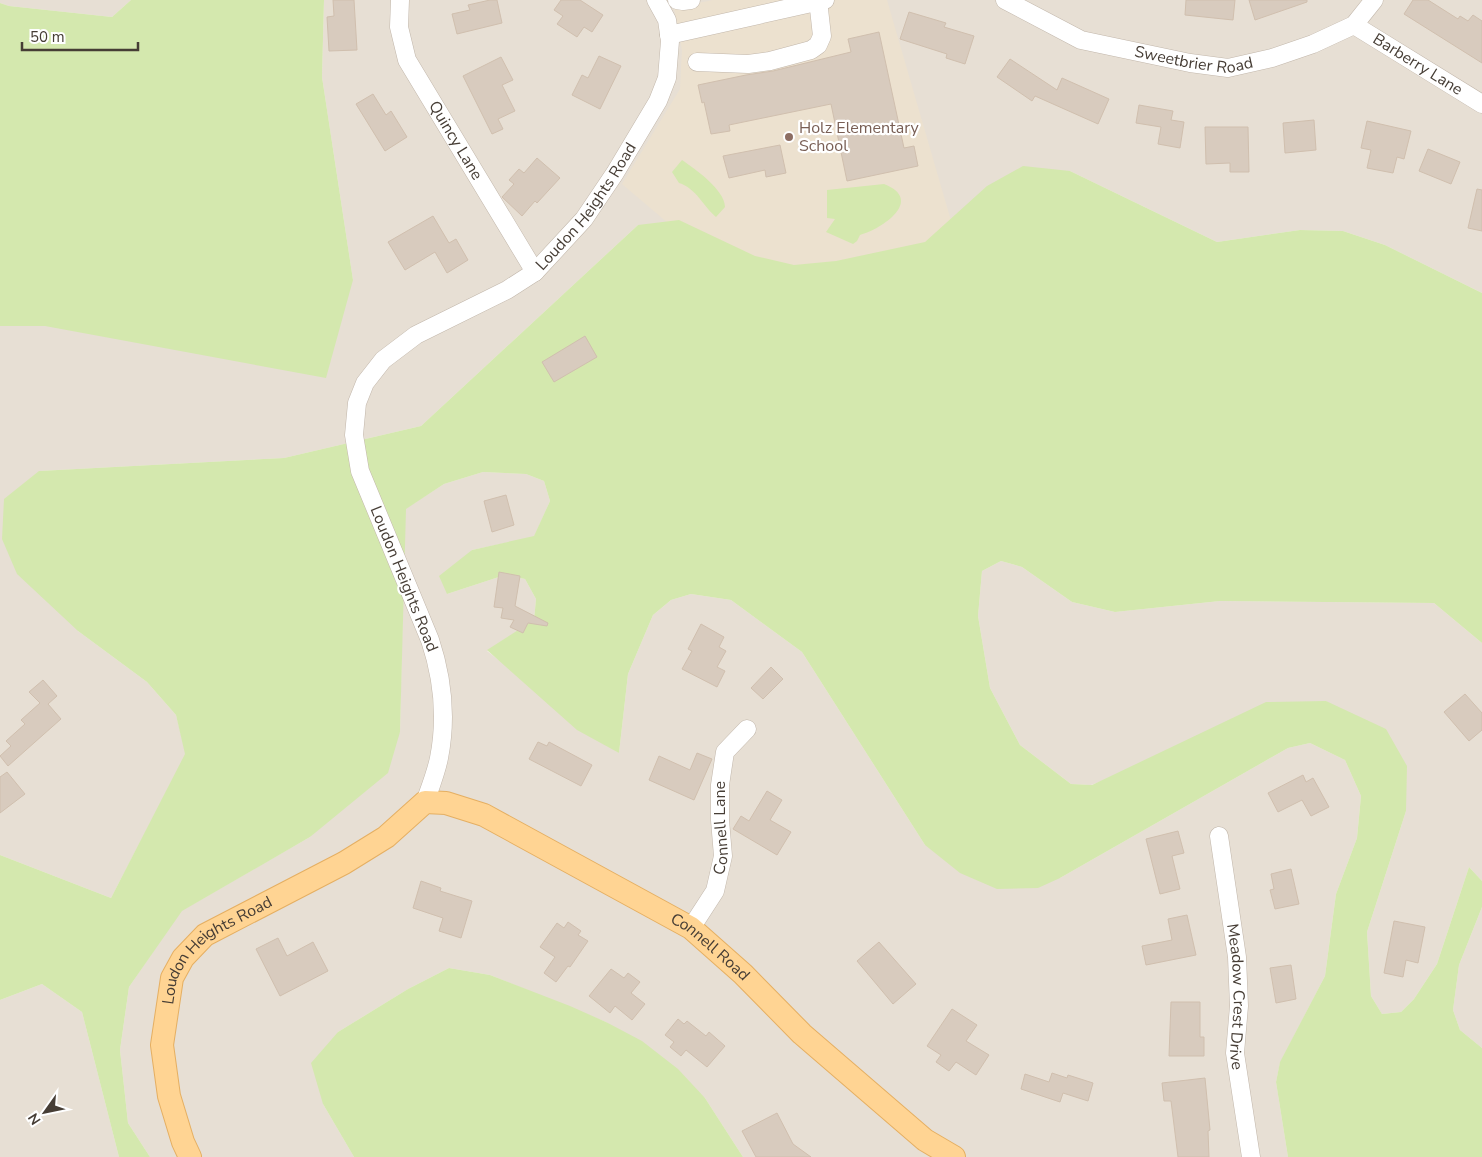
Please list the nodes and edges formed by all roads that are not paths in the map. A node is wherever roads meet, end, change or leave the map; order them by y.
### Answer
1 (400, 0) edge
2 (656, 0) edge
3 (678, 0) edge
4 (691, 0) edge
5 (821, 0) edge
6 (1005, 0) edge
7 (1374, 0) edge
8 (1354, 25) junction
9 (669, 35) junction
10 (697, 62) dead end
11 (1482, 104) edge
12 (535, 272) junction
13 (747, 729) dead end
14 (425, 802) junction
15 (1218, 836) dead end
16 (691, 928) junction
17 (190, 1157) edge
18 (954, 1157) edge
19 (1251, 1157) edge

1 - 12 street, Quincy Lane
2 - 9 street, Loudon Heights Road
3 - 4 street
5 - 9 street
5 - 10 street
6 - 8 street, Sweetbrier Road
7 - 8 street, Sweetbrier Road
8 - 11 street, Barberry Lane
9 - 12 street, Loudon Heights Road
12 - 14 street, Loudon Heights Road
13 - 16 street, Connell Lane
14 - 16 main road, Connell Road
14 - 17 main road, Loudon Heights Road
15 - 19 street, Meadow Crest Drive
16 - 18 main road, Connell Road

